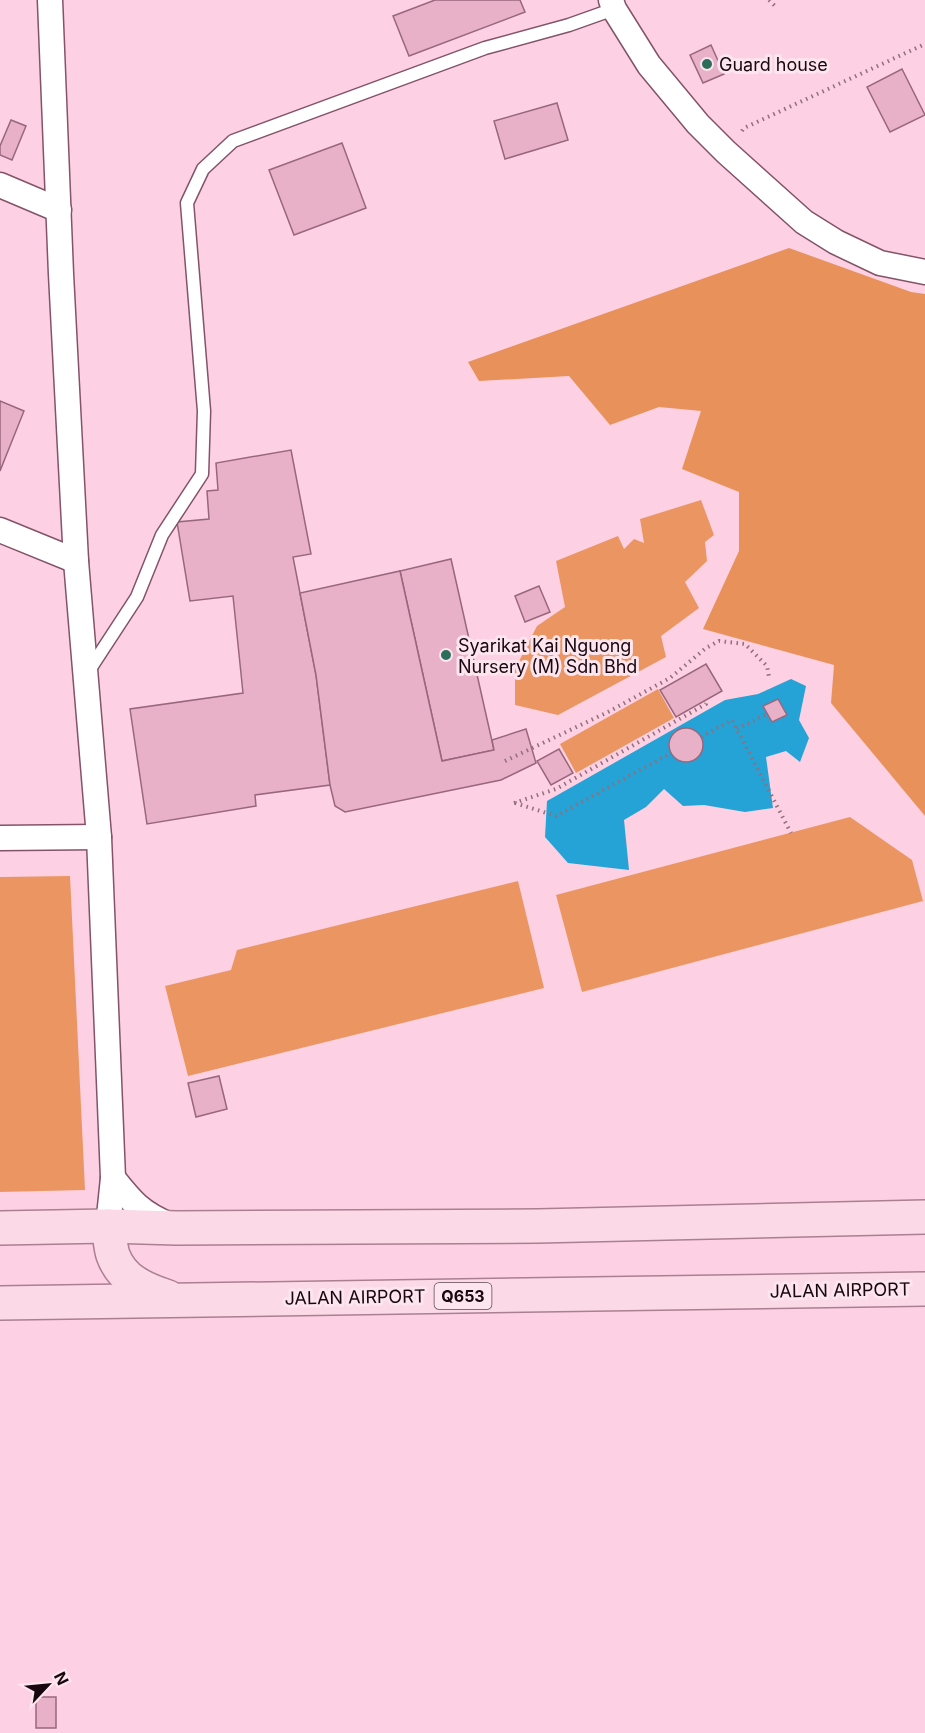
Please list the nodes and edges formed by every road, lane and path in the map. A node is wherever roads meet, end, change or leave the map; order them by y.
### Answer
1 (50, 0) edge
2 (769, 0) edge
3 (612, 5) edge
4 (776, 7) dead end
5 (925, 44) edge
6 (726, 152) junction
7 (0, 185) edge
8 (59, 210) junction
9 (925, 272) edge
10 (0, 530) edge
11 (76, 561) junction
12 (86, 676) junction
13 (769, 677) dead end
14 (707, 700) dead end
15 (767, 714) dead end
16 (737, 729) junction
17 (701, 737) dead end
18 (671, 753) dead end
19 (506, 761) dead end
20 (791, 833) dead end
21 (99, 837) junction
22 (0, 838) edge
23 (113, 1178) junction
24 (925, 1217) edge
25 (108, 1226) junction
26 (0, 1228) edge
27 (177, 1228) junction
28 (925, 1289) edge
29 (178, 1300) junction
30 (0, 1303) edge

1 - 8 street
2 - 4 path
3 - 6 street
3 - 12 lane
5 - 6 path
6 - 9 street
7 - 8 street
8 - 11 street
10 - 11 street
11 - 12 street
12 - 21 street
13 - 19 path
14 - 18 path
15 - 16 path
16 - 17 path
16 - 20 path
21 - 22 street
21 - 23 street
23 - 25 street
23 - 27 street
24 - 27 main road
25 - 26 main road
25 - 27 main road
25 - 29 main road
28 - 29 main road, JALAN AIRPORT / Q653
29 - 30 main road, JALAN AIRPORT / Q653

